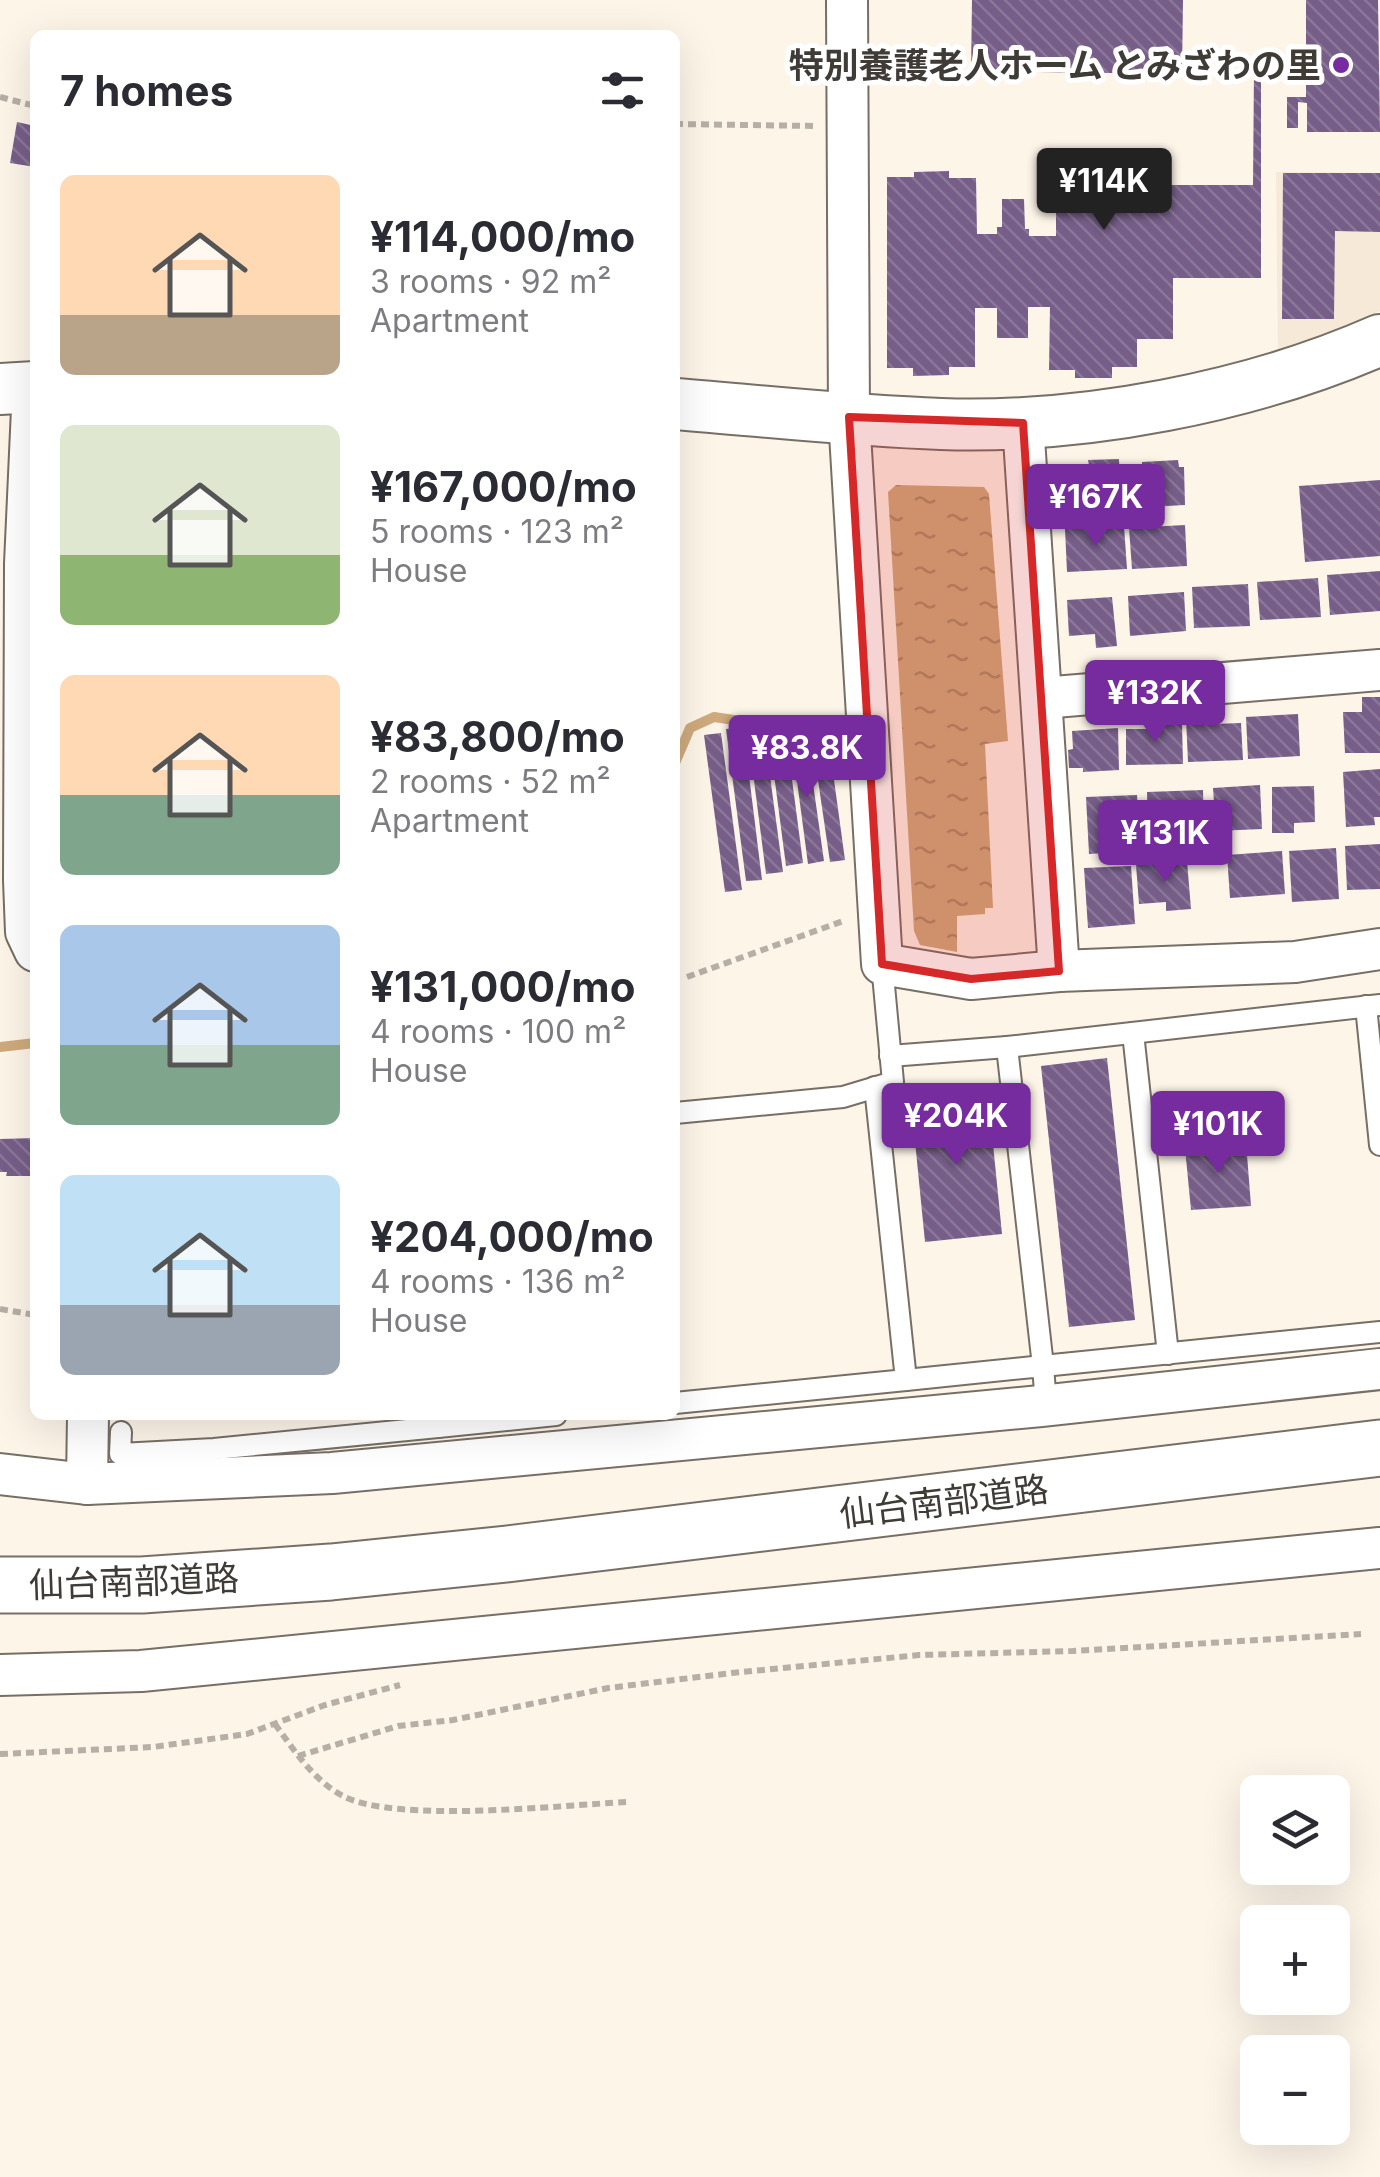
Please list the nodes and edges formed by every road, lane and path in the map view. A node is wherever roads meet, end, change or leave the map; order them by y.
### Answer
1 (846, 0) edge
2 (0, 97) edge
3 (30, 105) edge
4 (680, 124) edge
5 (847, 127) junction
6 (1380, 340) edge
7 (23, 388) edge
8 (680, 404) edge
9 (848, 418) junction
10 (1022, 423) junction
11 (1380, 670) edge
12 (1042, 698) junction
13 (13, 729) edge
14 (879, 909) junction
15 (30, 916) edge
16 (1380, 949) edge
17 (882, 964) junction
18 (1059, 970) junction
19 (687, 977) dead end
20 (1373, 1005) edge
21 (1133, 1033) junction
22 (1007, 1047) junction
23 (890, 1056) junction
24 (875, 1087) junction
25 (680, 1113) edge
26 (1380, 1144) edge
27 (0, 1309) edge
28 (30, 1313) edge
29 (1380, 1332) edge
30 (1168, 1354) junction
31 (1380, 1369) edge
32 (906, 1380) junction
33 (1044, 1386) junction
34 (680, 1403) edge
35 (437, 1421) edge
36 (104, 1423) edge
37 (1380, 1448) edge
38 (0, 1474) edge
39 (1380, 1474) edge
40 (87, 1484) junction
41 (1380, 1548) edge
42 (508, 1554) junction
43 (0, 1584) edge
44 (1361, 1634) dead end
45 (0, 1675) edge
46 (408, 1683) dead end
47 (275, 1724) junction
48 (0, 1754) edge
49 (298, 1756) junction
50 (627, 1802) dead end

1 - 5 street
2 - 3 path
4 - 5 path
5 - 9 street
6 - 10 street
7 - 13 street
8 - 9 street
9 - 10 street
9 - 14 street
10 - 12 street
11 - 12 street
12 - 18 street
13 - 15 street
14 - 17 street
14 - 19 path
16 - 18 street
17 - 18 street
17 - 23 lane
20 - 21 lane
20 - 26 lane
21 - 22 lane
21 - 30 lane
22 - 23 lane
22 - 33 lane
23 - 24 lane
24 - 25 lane
24 - 32 lane
27 - 28 path
29 - 30 lane
30 - 33 lane
31 - 33 street
32 - 33 lane
32 - 34 lane
33 - 40 street
35 - 36 lane
36 - 40 street
37 - 42 highway, 仙台南部道路
38 - 40 street
39 - 42 highway, 仙台南部道路
41 - 45 street
42 - 43 highway, 仙台南部道路
44 - 49 path
46 - 47 path
47 - 48 path
47 - 49 path
49 - 50 path

